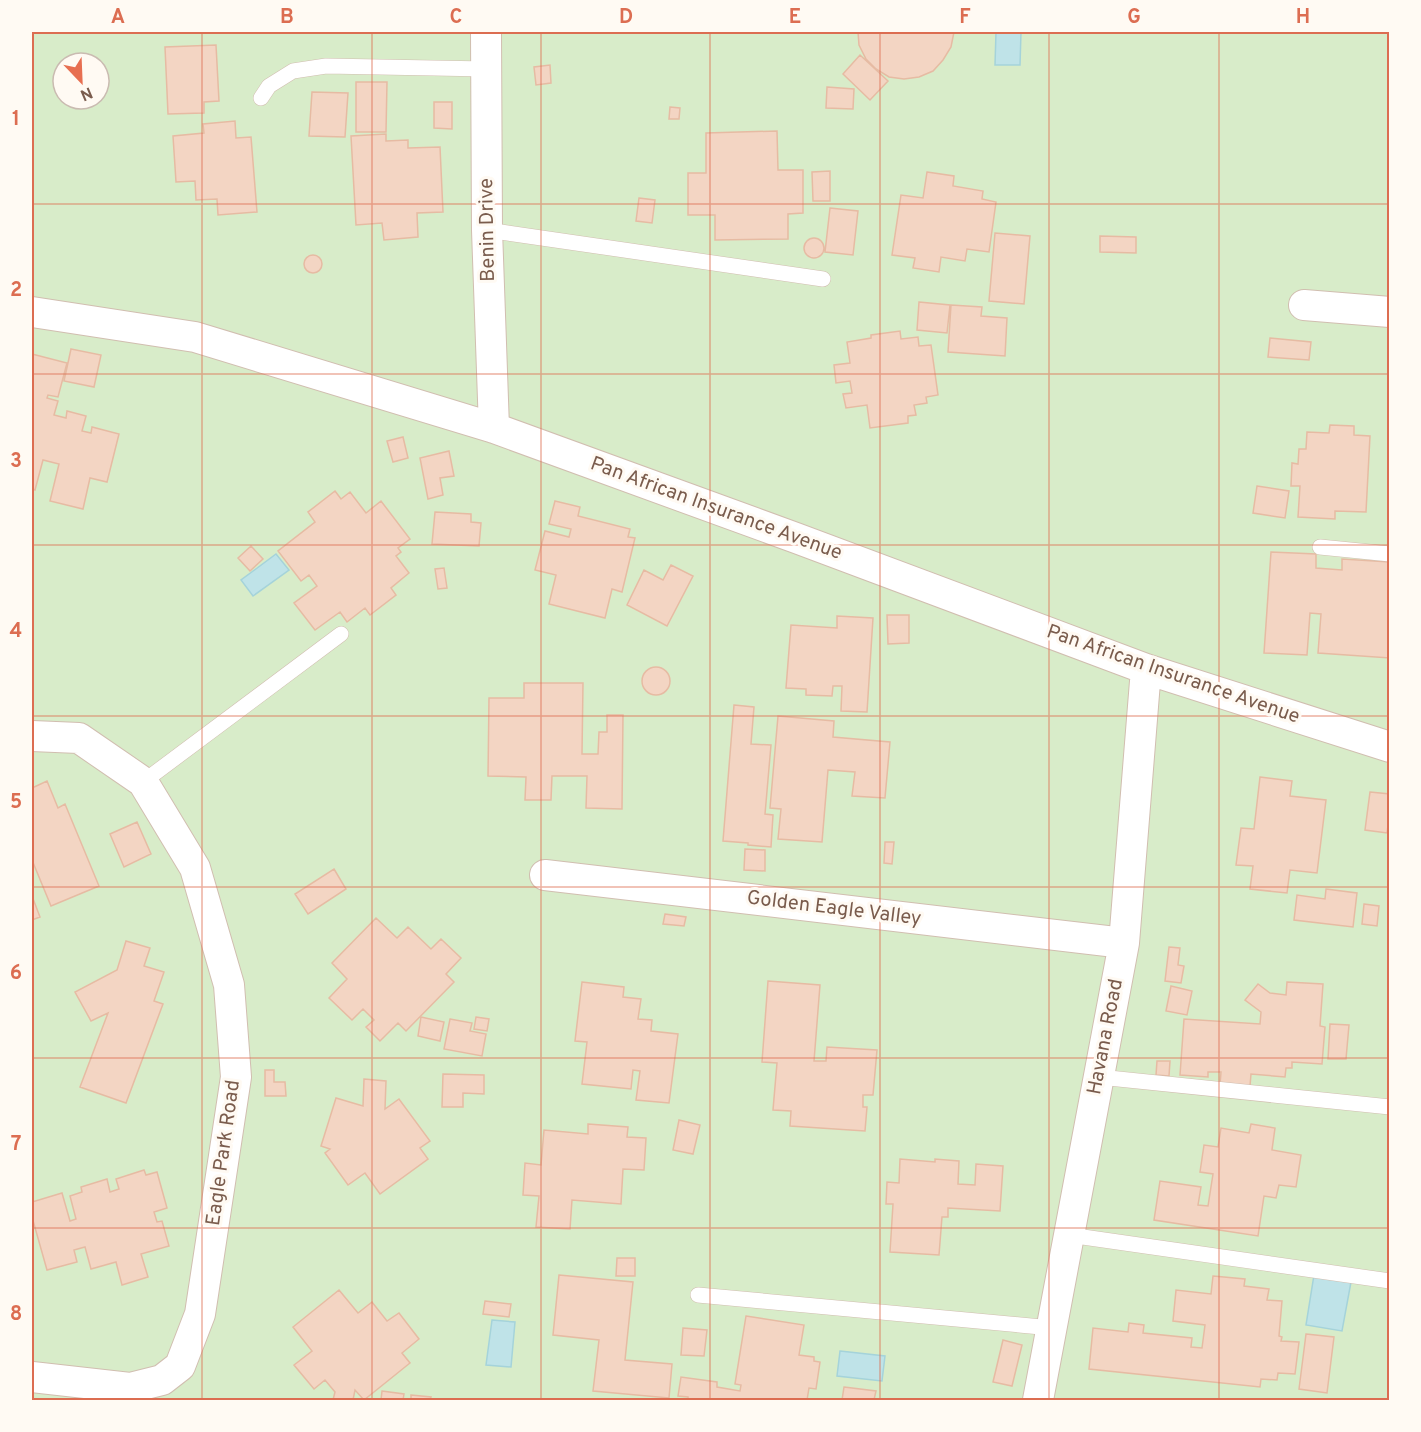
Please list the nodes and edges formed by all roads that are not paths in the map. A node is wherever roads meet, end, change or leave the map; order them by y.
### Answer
1 (486, 32) edge
2 (487, 69) junction
3 (261, 98) dead end
4 (487, 230) junction
5 (824, 279) dead end
6 (1304, 305) dead end
7 (32, 312) edge
8 (1389, 312) edge
9 (494, 428) junction
10 (1320, 547) dead end
11 (1389, 554) edge
12 (341, 634) dead end
13 (1146, 669) junction
14 (32, 736) edge
15 (1389, 747) edge
16 (142, 782) junction
17 (545, 875) dead end
18 (1124, 944) junction
19 (1099, 1077) junction
20 (1389, 1107) edge
21 (1070, 1235) junction
22 (1389, 1281) edge
23 (698, 1295) dead end
24 (1052, 1328) junction
25 (32, 1377) edge
26 (1038, 1401) edge

1 - 2 street, Benin Drive
2 - 3 lane
2 - 4 street, Benin Drive
4 - 5 lane
4 - 9 street, Benin Drive
6 - 8 street
7 - 9 street, Pan African Insurance Avenue
9 - 13 street, Pan African Insurance Avenue
10 - 11 lane
12 - 16 lane
13 - 15 street, Pan African Insurance Avenue
13 - 18 street, Havana Road
14 - 16 street, Eagle Park Road
16 - 25 street, Eagle Park Road
17 - 18 street, Golden Eagle Valley
18 - 19 street, Havana Road
19 - 20 lane
19 - 21 street, Havana Road
21 - 22 lane
21 - 24 street, Havana Road
23 - 24 lane
24 - 26 street, Havana Road

